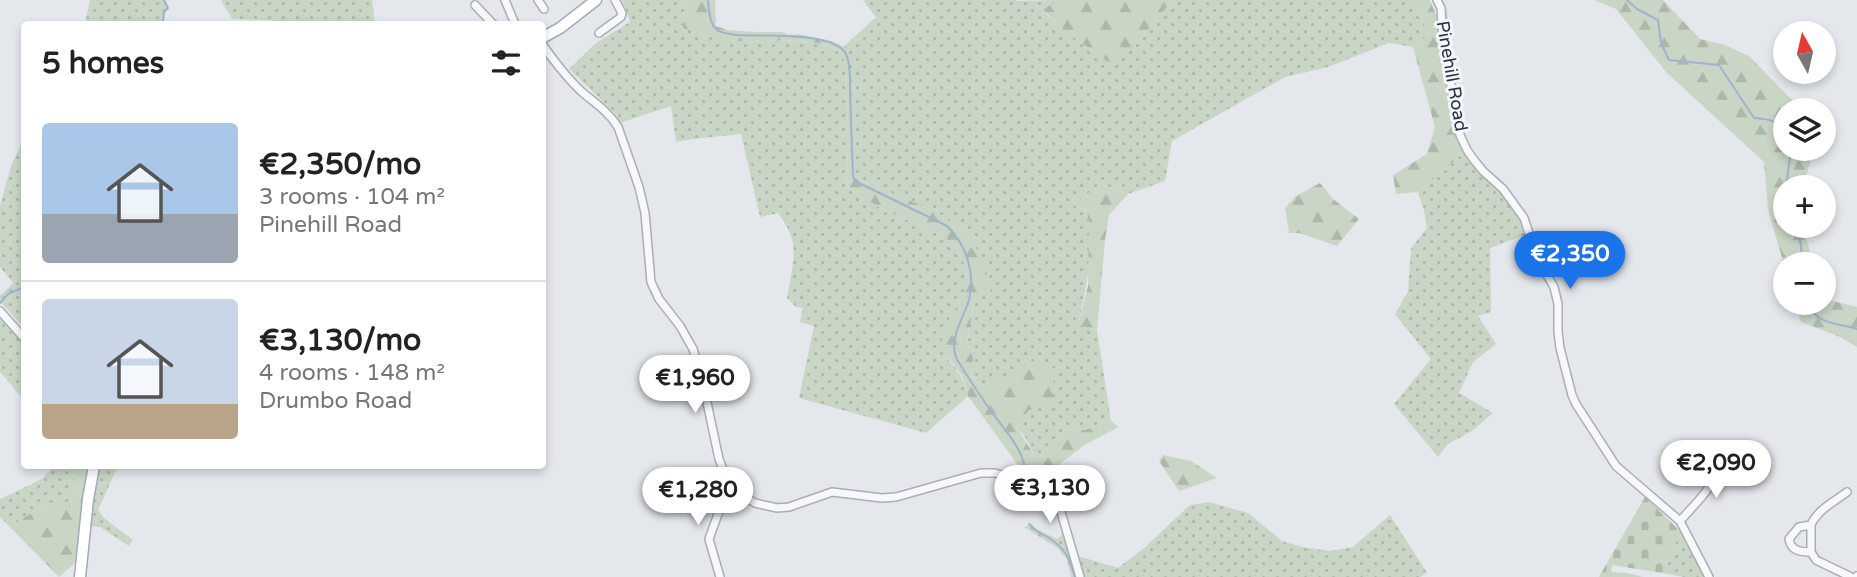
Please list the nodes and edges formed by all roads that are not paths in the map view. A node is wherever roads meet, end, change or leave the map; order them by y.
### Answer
1 (505, 0) edge
2 (538, 0) edge
3 (597, 0) edge
4 (615, 0) edge
5 (1437, 0) edge
6 (475, 4) edge
7 (544, 9) dead end
8 (490, 21) edge
9 (514, 21) edge
10 (599, 33) dead end
11 (546, 36) edge
12 (546, 50) edge
13 (551, 58) junction
14 (546, 62) edge
15 (0, 311) edge
16 (21, 335) edge
17 (93, 469) edge
18 (1750, 470) dead end
19 (734, 489) junction
20 (1847, 492) dead end
21 (1679, 521) junction
22 (1811, 525) junction
23 (1811, 552) junction
24 (80, 577) edge
25 (720, 577) edge
26 (1080, 577) edge
27 (1709, 577) edge
28 (1851, 577) edge

1 - 9 street
2 - 7 street
3 - 11 main road
4 - 10 street
5 - 21 street, Pinehill Road
6 - 8 street
12 - 13 street
13 - 14 street
13 - 19 street
15 - 16 street
17 - 24 main road
18 - 21 street
19 - 25 street
19 - 26 street
20 - 22 street
21 - 27 street, Pinehill Road
22 - 23 street
22 - 23 street
23 - 28 street

